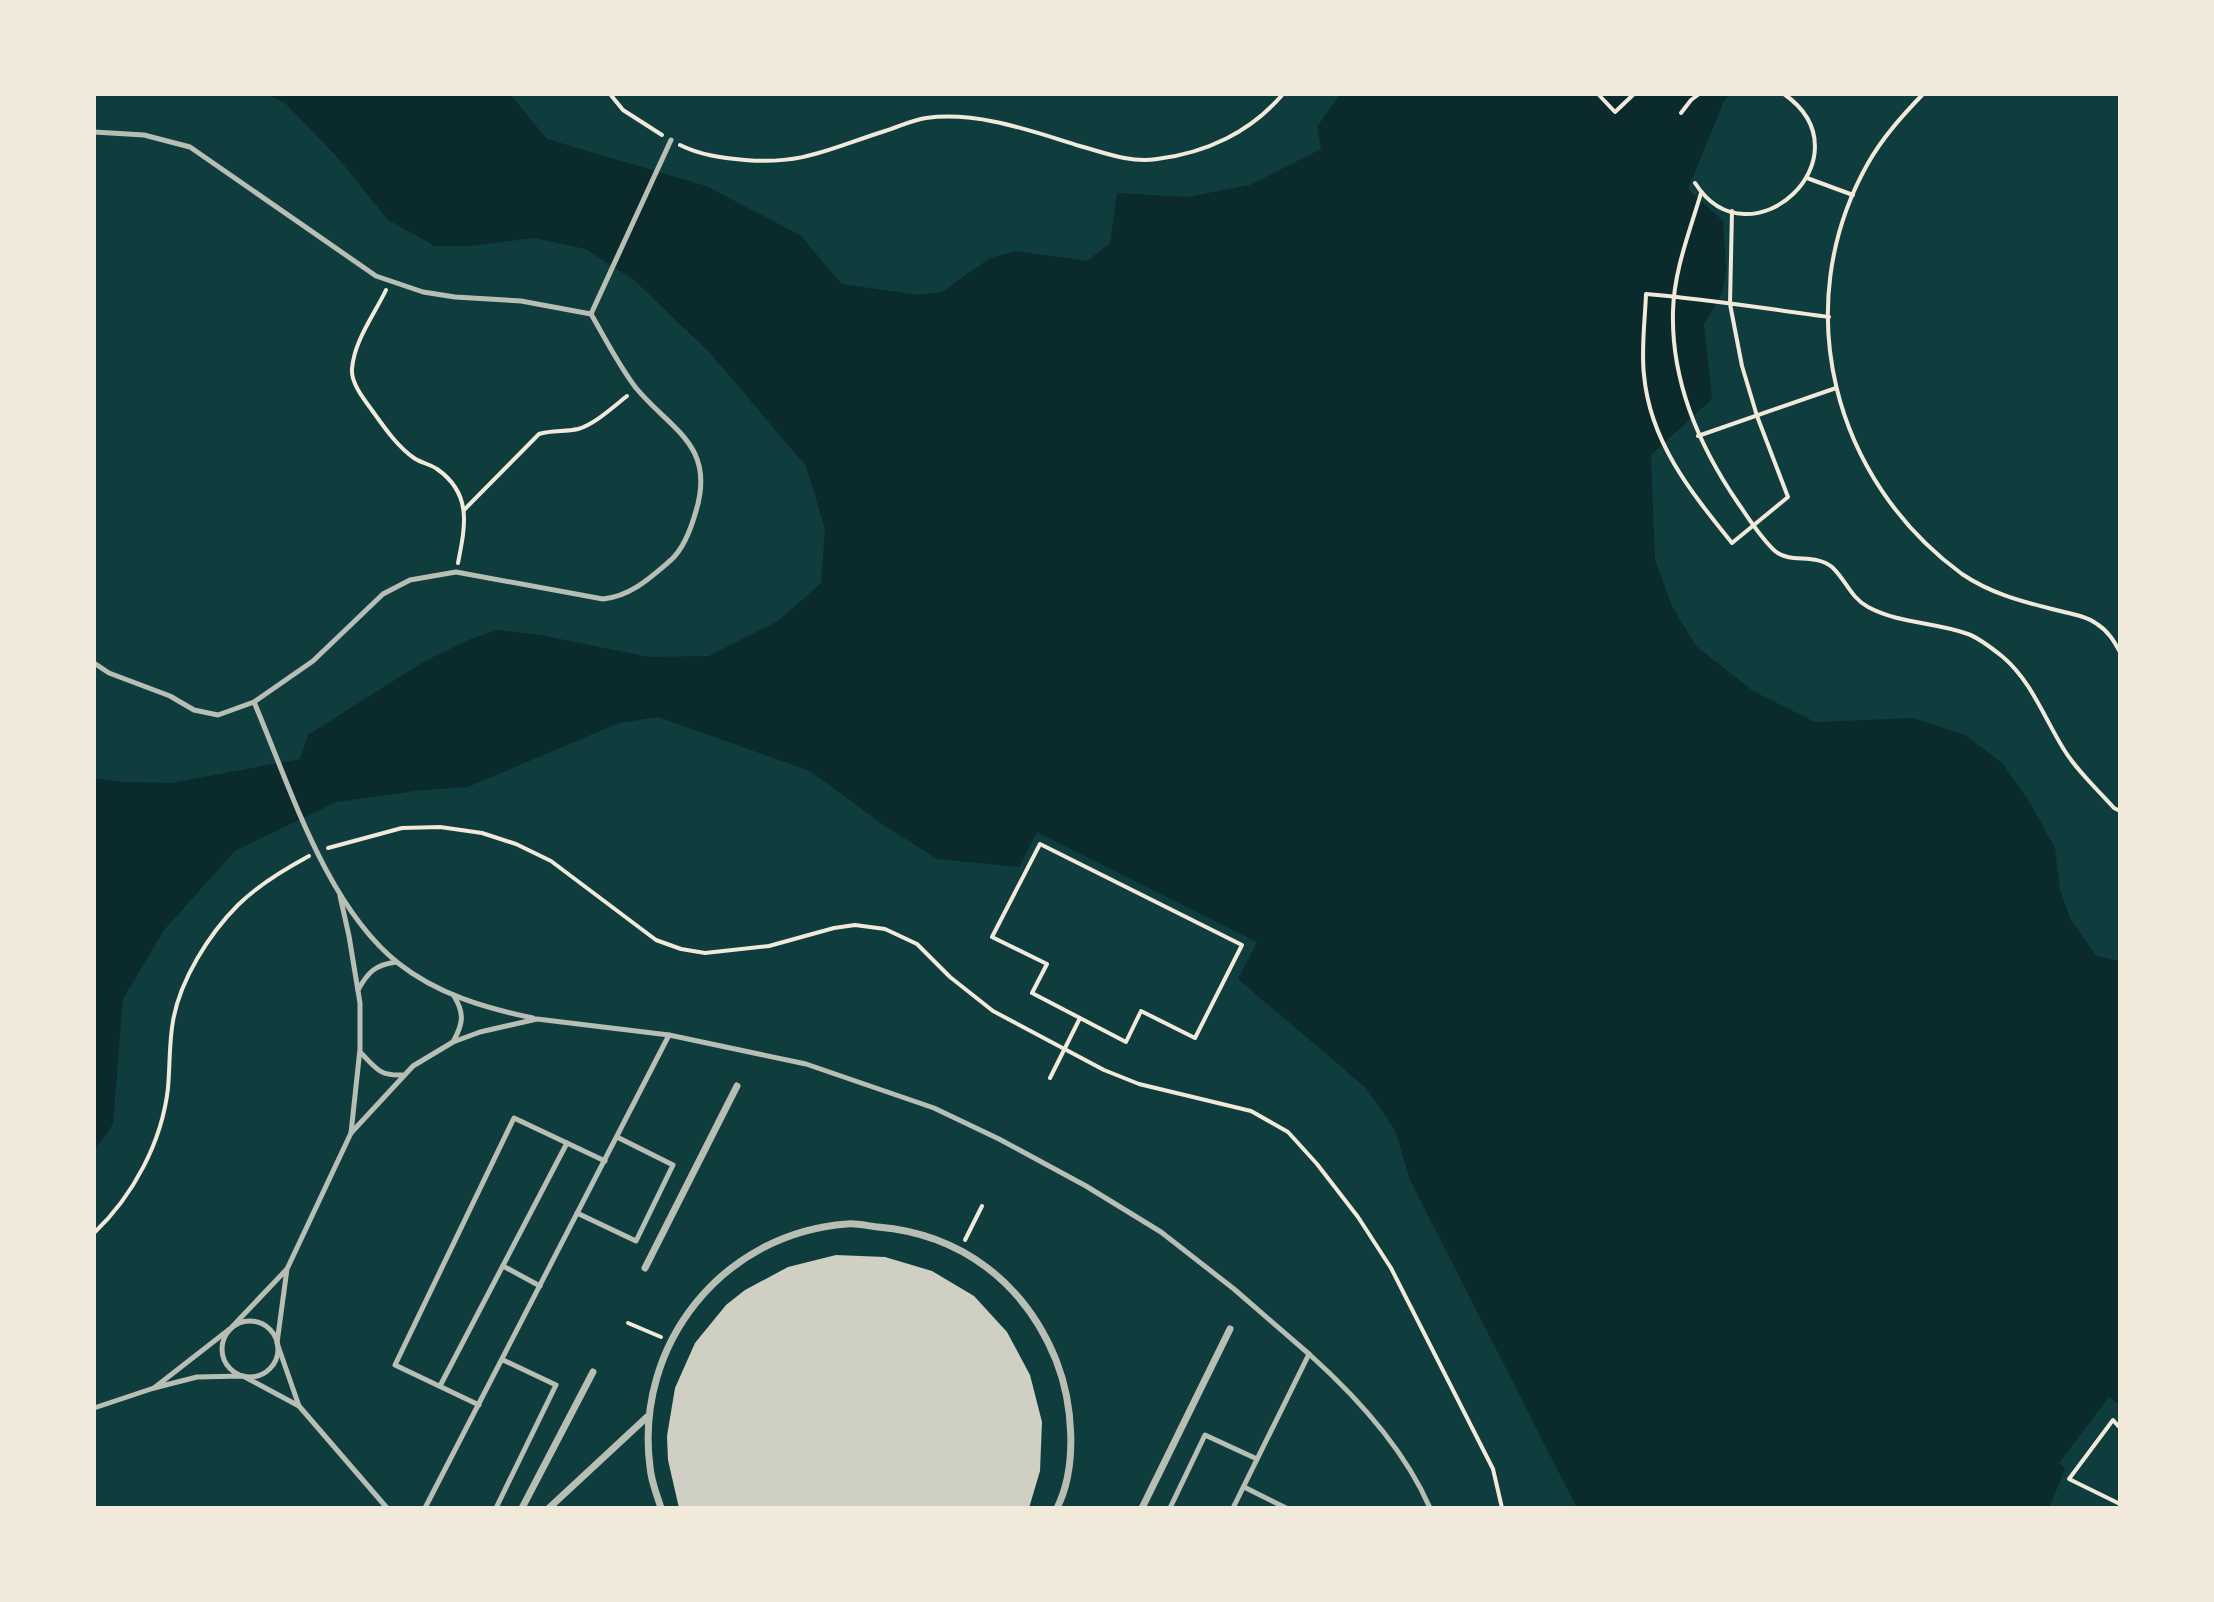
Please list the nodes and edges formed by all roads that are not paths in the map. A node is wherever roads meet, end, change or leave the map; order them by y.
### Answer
1 (94, 132) edge
2 (671, 140) road end
3 (591, 314) junction
4 (94, 663) edge
5 (254, 702) junction
6 (340, 896) junction
7 (396, 962) junction
8 (358, 991) junction
9 (454, 995) junction
10 (537, 1019) junction
11 (669, 1035) junction
12 (453, 1042) junction
13 (360, 1052) junction
14 (403, 1075) junction
15 (737, 1086) dead end
16 (351, 1133) junction
17 (617, 1137) junction
18 (567, 1143) junction
19 (605, 1161) junction
20 (577, 1213) junction
21 (503, 1266) junction
22 (645, 1268) dead end
23 (287, 1269) junction
24 (540, 1286) junction
25 (231, 1328) junction
26 (1230, 1329) dead end
27 (277, 1343) junction
28 (1309, 1354) junction
29 (503, 1360) junction
30 (593, 1372) dead end
31 (243, 1376) junction
32 (440, 1386) junction
33 (154, 1388) junction
34 (479, 1405) junction
35 (299, 1406) junction
36 (94, 1408) edge
37 (648, 1417) junction
38 (1257, 1459) junction
39 (1244, 1487) junction
40 (387, 1508) edge
41 (425, 1508) edge
42 (496, 1508) edge
43 (522, 1508) edge
44 (549, 1508) edge
45 (661, 1508) edge
46 (1057, 1508) edge
47 (1142, 1508) edge
48 (1170, 1508) edge
49 (1233, 1508) edge
50 (1285, 1508) edge
51 (1430, 1508) edge

1 - 3 lane
2 - 3 lane
3 - 5 lane
4 - 5 lane
5 - 6 lane
6 - 7 lane
6 - 8 lane
7 - 8 lane
7 - 9 lane
8 - 13 lane
9 - 10 lane
9 - 12 lane
10 - 11 lane
10 - 12 lane
11 - 17 lane
11 - 28 lane
12 - 14 lane
13 - 14 lane
13 - 16 lane
14 - 16 lane
15 - 22 street
16 - 23 lane
17 - 19 lane
17 - 20 lane
18 - 19 lane
18 - 21 lane
18 - 32 lane
19 - 20 lane
20 - 24 lane
21 - 24 lane
21 - 32 lane
23 - 25 lane
23 - 27 lane
24 - 29 lane
25 - 27 lane
25 - 31 lane
25 - 33 lane
26 - 47 street
27 - 31 lane
27 - 35 lane
28 - 38 lane
28 - 51 lane
29 - 34 lane
29 - 42 lane
30 - 43 street
31 - 33 lane
31 - 35 lane
32 - 34 lane
33 - 36 lane
34 - 41 lane
35 - 40 lane
37 - 44 street
37 - 45 street
37 - 46 street
38 - 39 lane
38 - 48 lane
39 - 49 lane
39 - 50 lane

